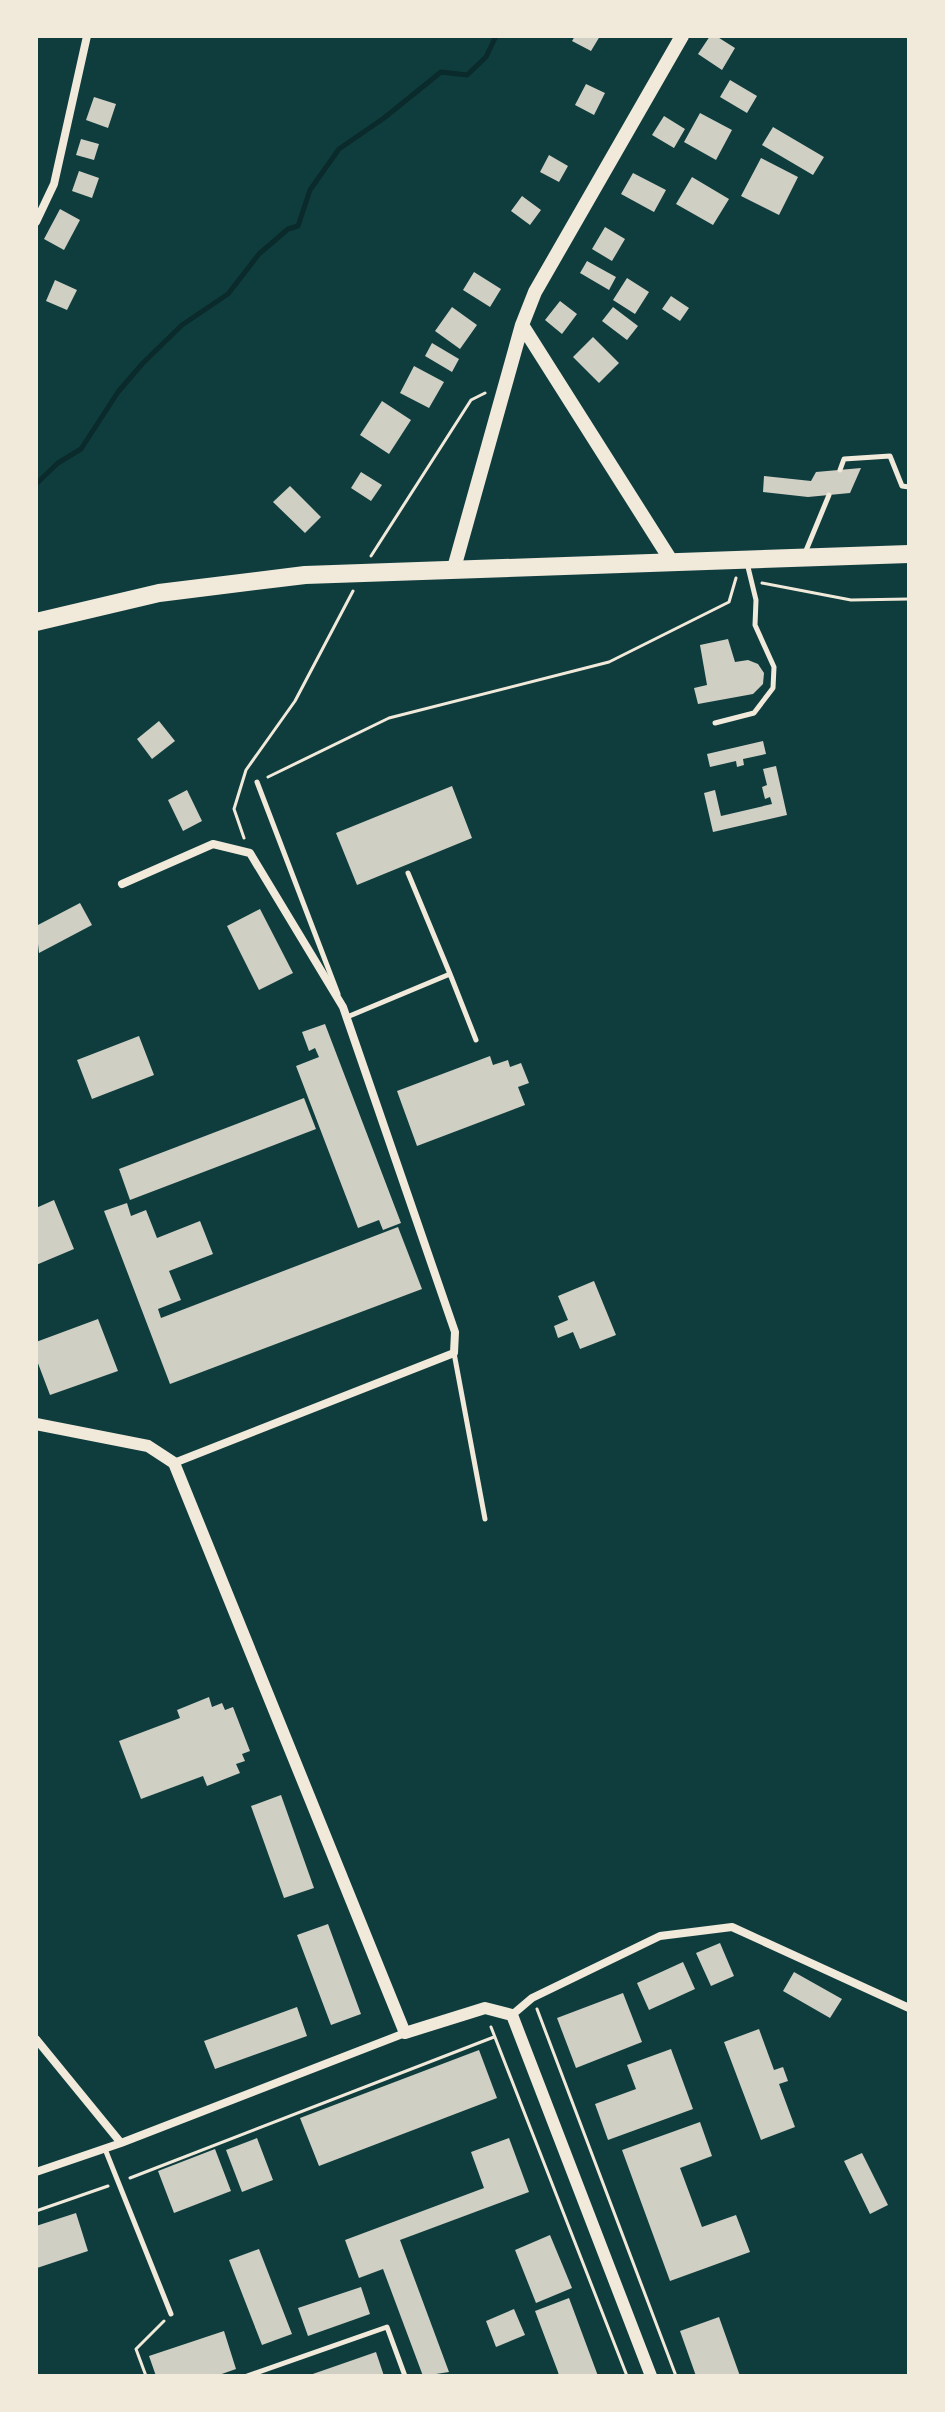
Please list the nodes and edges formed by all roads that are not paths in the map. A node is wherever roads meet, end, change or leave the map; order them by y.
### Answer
1 (87, 36) edge
2 (682, 36) edge
3 (36, 222) edge
4 (522, 325) junction
5 (840, 470) dead end
6 (909, 487) edge
7 (829, 495) dead end
8 (909, 554) edge
9 (804, 556) junction
10 (743, 559) junction
11 (672, 562) junction
12 (454, 568) junction
13 (36, 622) edge
14 (715, 723) dead end
15 (257, 782) road end
16 (408, 873) dead end
17 (122, 884) dead end
18 (450, 974) junction
19 (343, 1007) junction
20 (347, 1017) junction
21 (476, 1040) dead end
22 (454, 1353) junction
23 (36, 1424) edge
24 (174, 1463) junction
25 (485, 1519) dead end
26 (909, 2008) edge
27 (512, 2015) junction
28 (405, 2033) junction
29 (36, 2039) edge
30 (121, 2143) junction
31 (104, 2149) junction
32 (36, 2172) edge
33 (171, 2314) road end
34 (247, 2376) edge
35 (405, 2376) edge
36 (651, 2376) edge

1 - 3 street
2 - 4 main road
4 - 11 main road
4 - 12 main road
5 - 6 lane
7 - 9 lane
8 - 9 highway
9 - 10 highway
10 - 11 highway
10 - 14 lane
11 - 12 highway
12 - 13 highway
15 - 19 lane
16 - 18 lane
17 - 19 street
18 - 20 lane
18 - 21 lane
19 - 20 street
20 - 22 street
22 - 24 street
22 - 25 lane
23 - 24 street
24 - 28 street
26 - 27 street
27 - 28 street
27 - 36 street
28 - 30 street
29 - 30 street
30 - 31 street
31 - 32 street
31 - 33 lane
34 - 35 lane

